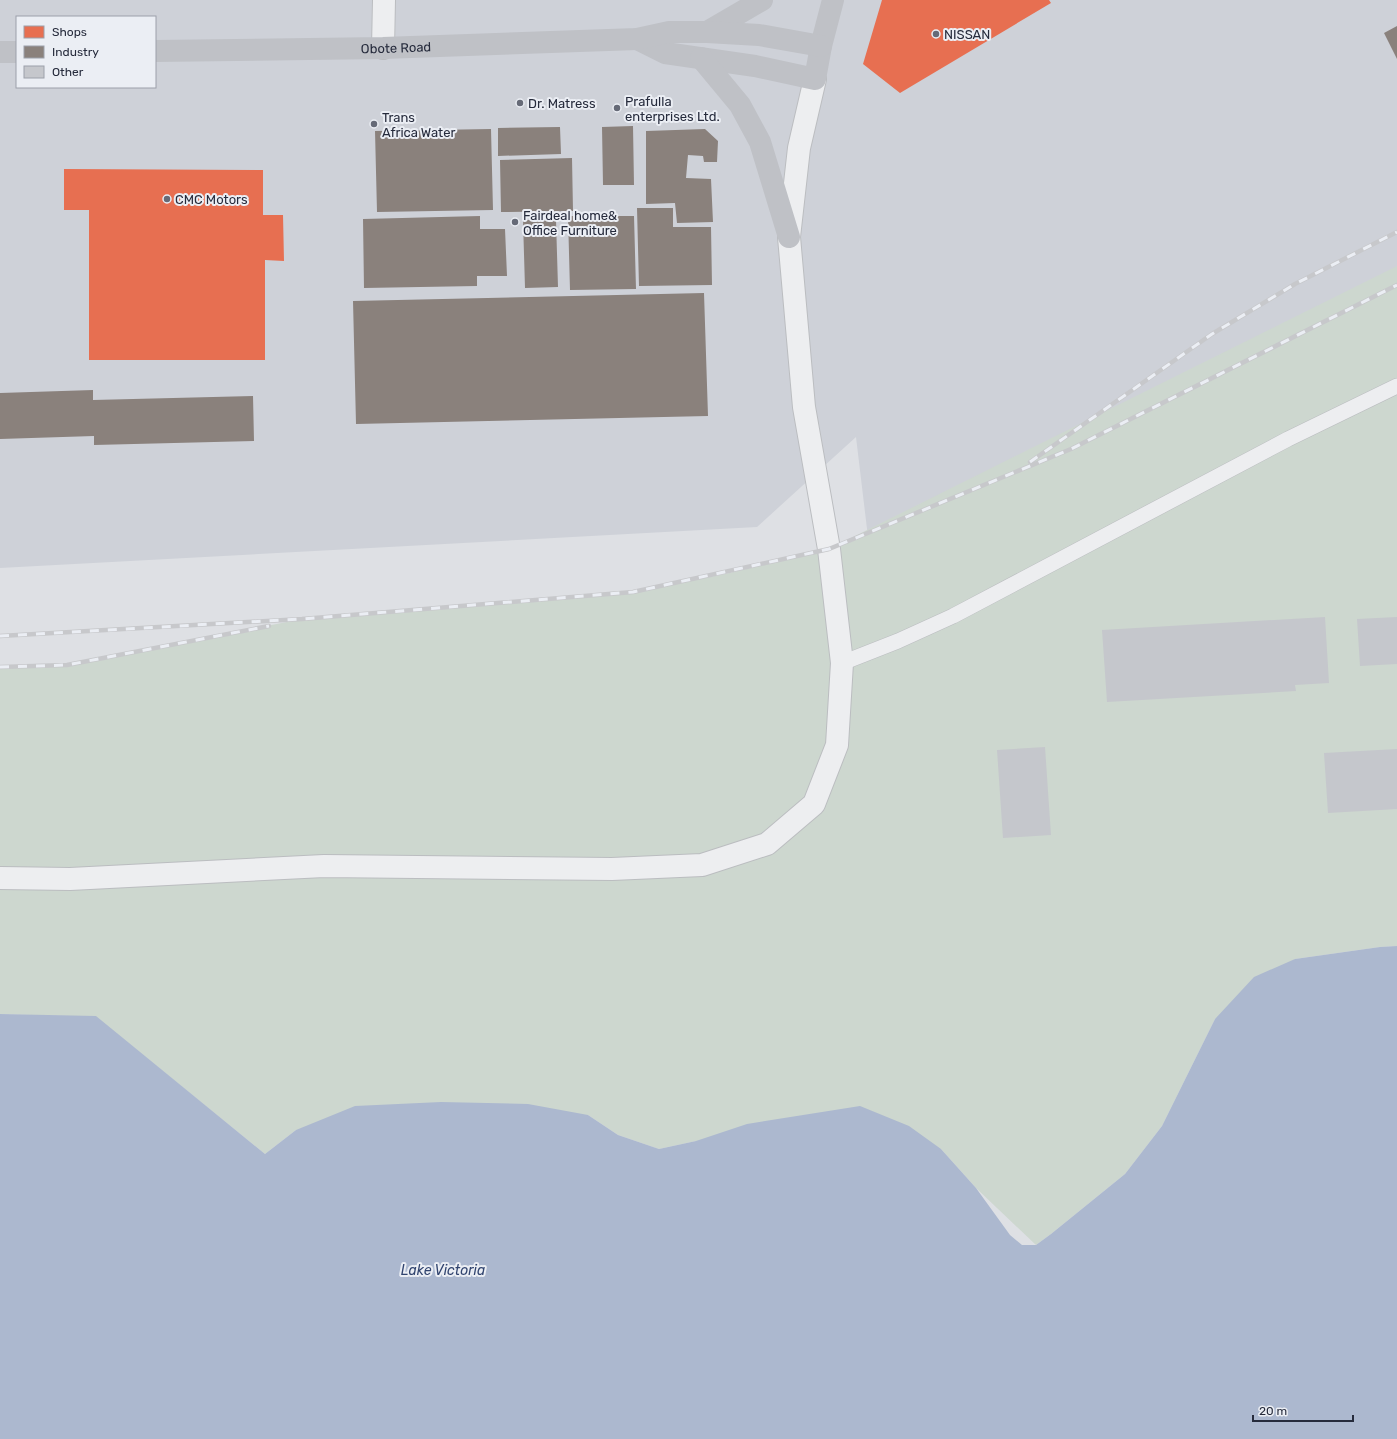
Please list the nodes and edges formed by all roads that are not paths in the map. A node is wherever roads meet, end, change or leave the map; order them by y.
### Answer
1 (384, 0) edge
2 (762, 0) edge
3 (833, 0) edge
4 (707, 32) junction
5 (637, 39) junction
6 (821, 46) junction
7 (383, 48) junction
8 (156, 50) edge
9 (0, 52) edge
10 (16, 52) edge
11 (701, 58) junction
12 (815, 79) junction
13 (789, 237) junction
14 (1397, 386) edge
15 (842, 663) junction
16 (0, 878) edge

1 - 7 street
2 - 4 main road
3 - 6 main road
4 - 5 main road, Obote Road
4 - 6 main road, Obote Road
5 - 7 main road, Obote Road
5 - 11 main road
6 - 12 main road
7 - 8 main road, Obote Road
9 - 10 main road
11 - 12 main road
11 - 13 main road
12 - 13 street
13 - 15 street
14 - 15 lane
15 - 16 street

